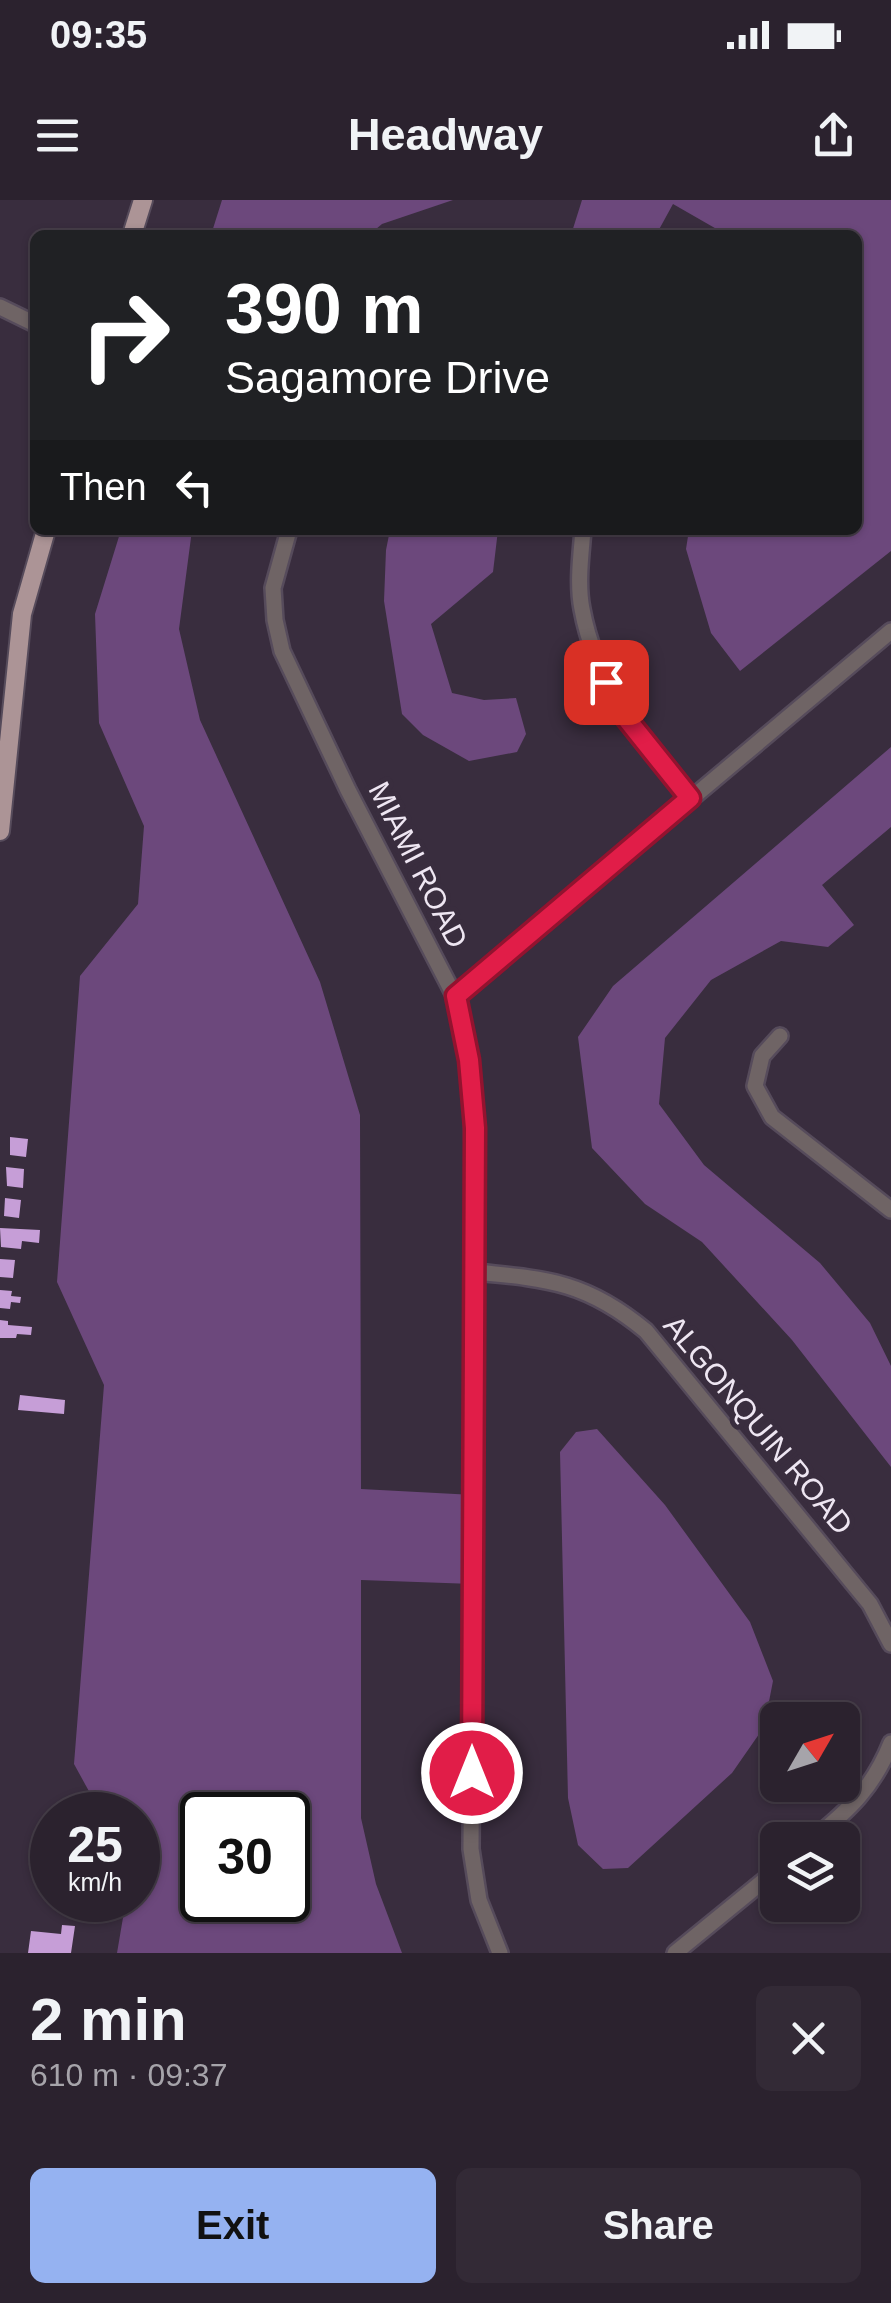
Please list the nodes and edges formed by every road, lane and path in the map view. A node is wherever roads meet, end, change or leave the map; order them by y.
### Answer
1 (142, 200) edge
2 (133, 230) edge
3 (0, 307) edge
4 (30, 322) edge
5 (45, 535) edge
6 (288, 535) edge
7 (582, 535) edge
8 (891, 632) edge
9 (4, 757) edge
10 (690, 798) junction
11 (0, 831) edge
12 (456, 996) junction
13 (780, 1036) dead end
14 (891, 1210) edge
15 (475, 1272) junction
16 (891, 1644) edge
17 (891, 1743) edge
18 (834, 1822) edge
19 (760, 1883) edge
20 (500, 1953) edge
21 (675, 1953) edge

1 - 2 main road
3 - 4 street
5 - 9 main road
6 - 12 street, MIAMI ROAD
7 - 10 street
8 - 10 street
9 - 11 main road
10 - 12 street
12 - 15 street, MIAMI ROAD
13 - 14 street
15 - 16 street, ALGONQUIN ROAD
15 - 20 street, MIAMI ROAD
17 - 18 street
19 - 21 street

